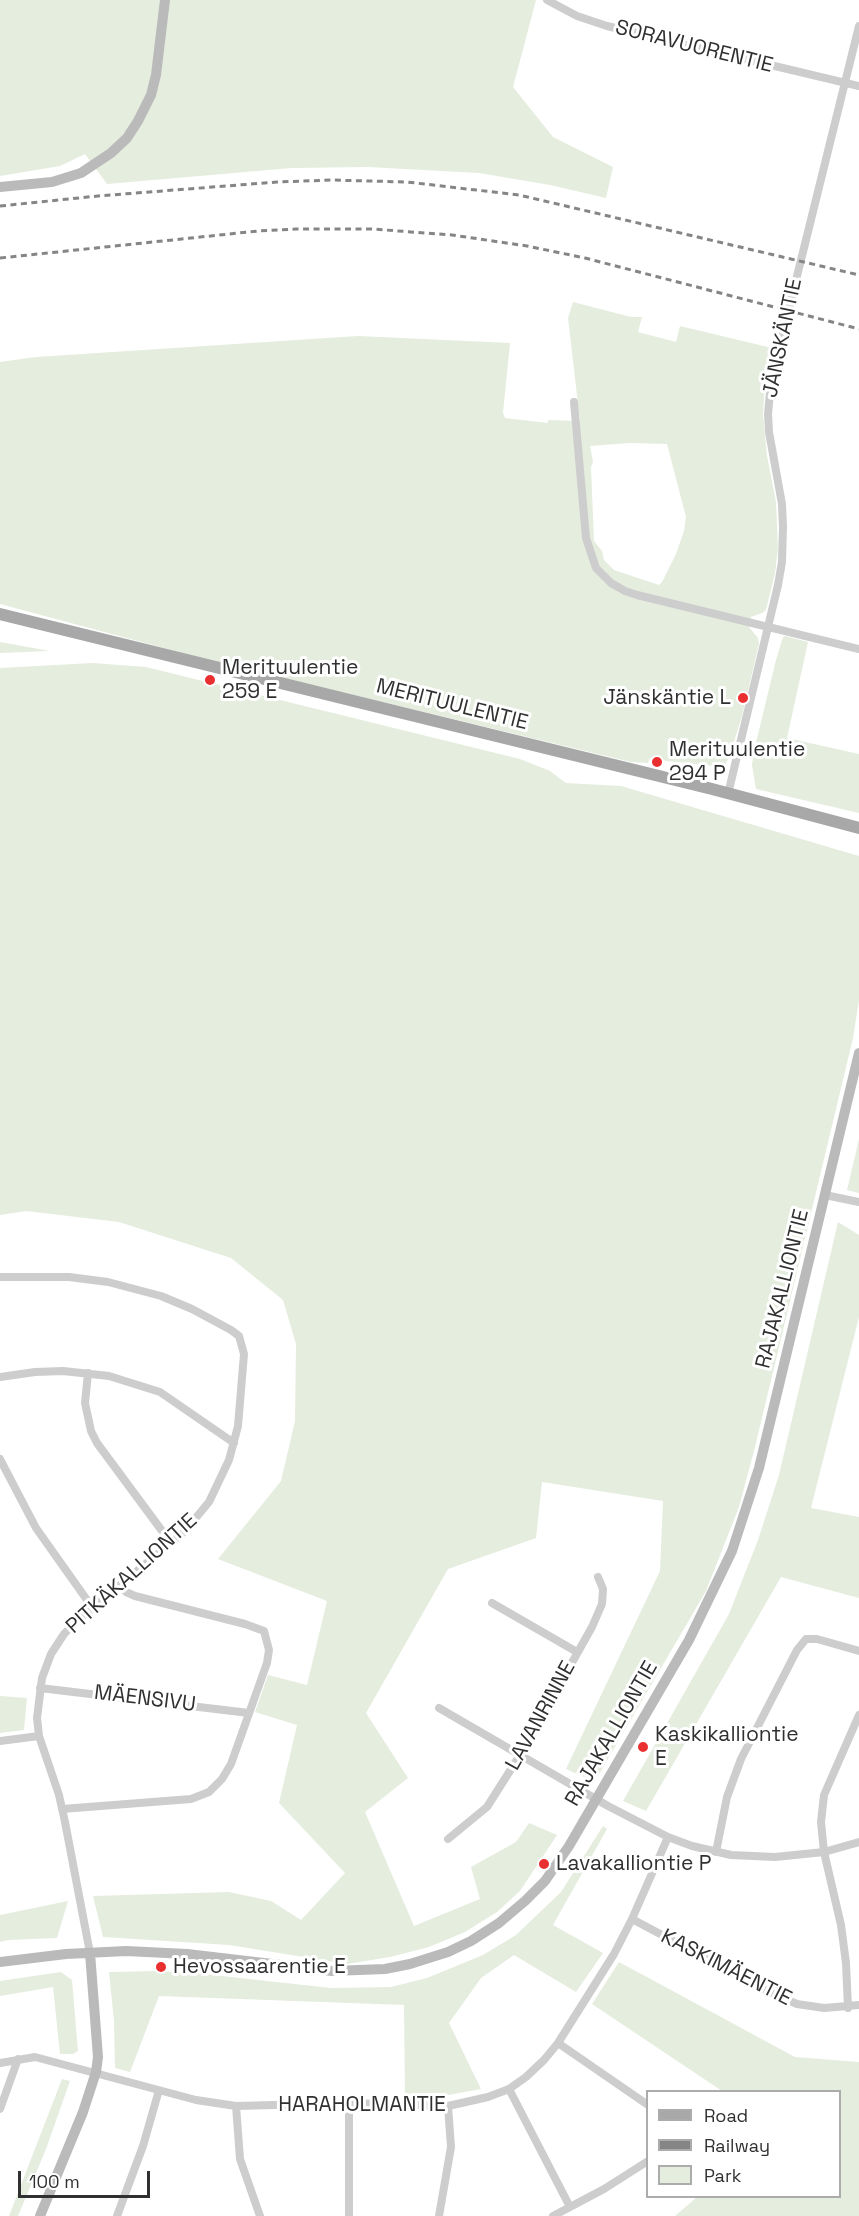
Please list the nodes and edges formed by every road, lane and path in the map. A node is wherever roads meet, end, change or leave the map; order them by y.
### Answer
1 (165, 0) edge
2 (547, 0) edge
3 (859, 26) edge
4 (845, 83) junction
5 (859, 86) edge
6 (0, 188) edge
7 (574, 402) dead end
8 (0, 614) edge
9 (768, 627) junction
10 (859, 649) edge
11 (728, 794) junction
12 (859, 828) edge
13 (859, 1053) edge
14 (825, 1196) junction
15 (859, 1202) edge
16 (0, 1277) edge
17 (88, 1373) junction
18 (0, 1377) edge
19 (234, 1443) junction
20 (0, 1459) edge
21 (171, 1543) junction
22 (598, 1576) dead end
23 (120, 1585) junction
24 (492, 1603) dead end
25 (92, 1606) junction
26 (859, 1651) edge
27 (577, 1652) junction
28 (40, 1688) junction
29 (439, 1708) dead end
30 (249, 1713) junction
31 (859, 1715) edge
32 (39, 1736) junction
33 (0, 1741) edge
34 (520, 1755) junction
35 (596, 1799) junction
36 (62, 1809) junction
37 (668, 1837) junction
38 (448, 1839) dead end
39 (859, 1842) edge
40 (716, 1852) junction
41 (824, 1852) junction
42 (632, 1920) junction
43 (90, 1953) junction
44 (0, 1962) edge
45 (859, 2006) edge
46 (848, 2008) junction
47 (558, 2043) junction
48 (18, 2059) junction
49 (0, 2063) edge
50 (96, 2072) junction
51 (509, 2089) junction
52 (159, 2090) junction
53 (349, 2103) junction
54 (646, 2104) edge
55 (236, 2106) junction
56 (448, 2106) junction
57 (0, 2109) edge
58 (646, 2163) edge
59 (570, 2207) junction
60 (39, 2216) edge
61 (117, 2216) edge
62 (260, 2216) edge
63 (349, 2216) edge
64 (439, 2216) edge
65 (553, 2216) edge

1 - 6 street
2 - 4 street, SORAVUORENTIE
3 - 4 street, JÄNSKÄNTIE
4 - 5 street, SORAVUORENTIE
4 - 9 street, JÄNSKÄNTIE
7 - 9 street
8 - 11 main road, MERITUULENTIE
9 - 10 street
9 - 11 street, JÄNSKÄNTIE
11 - 12 main road, MERITUULENTIE
13 - 14 street, RAJAKALLIONTIE
14 - 15 street
14 - 35 street, RAJAKALLIONTIE
16 - 19 street, PITKÄKALLIONTIE
17 - 18 street
17 - 19 street
17 - 21 street
19 - 21 street, PITKÄKALLIONTIE
20 - 25 street
21 - 23 street, PITKÄKALLIONTIE
22 - 27 street, LAVANRINNE
23 - 25 street, PITKÄKALLIONTIE
23 - 30 street
24 - 27 street
25 - 28 street, PITKÄKALLIONTIE
26 - 40 street
27 - 34 street, LAVANRINNE
28 - 30 street, MÄENSIVU
28 - 32 street, PITKÄKALLIONTIE
29 - 34 street
30 - 36 street
31 - 41 street
32 - 33 street
32 - 36 street, PITKÄKALLIONTIE
34 - 35 street
34 - 38 street, LAVANRINNE
35 - 37 street
35 - 43 street, RAJAKALLIONTIE
36 - 43 street, PITKÄKALLIONTIE
37 - 40 street
37 - 42 street, HARAHOLMANTIE
39 - 41 street
40 - 41 street
41 - 46 street
42 - 46 street, KASKIMÄENTIE
42 - 47 street, HARAHOLMANTIE
43 - 44 street, RAJAKALLIONTIE
43 - 50 street
45 - 46 street, KASKIMÄENTIE
47 - 51 street, HARAHOLMANTIE
47 - 54 street
48 - 49 street, HARAHOLMANTIE
48 - 50 street, HARAHOLMANTIE
48 - 57 street
50 - 52 street, HARAHOLMANTIE
50 - 60 street
51 - 56 street, HARAHOLMANTIE
51 - 59 street
52 - 55 street, HARAHOLMANTIE
52 - 61 street
53 - 55 street, HARAHOLMANTIE
53 - 56 street, HARAHOLMANTIE
53 - 63 street
55 - 62 street
56 - 64 street
58 - 59 street
59 - 65 street

